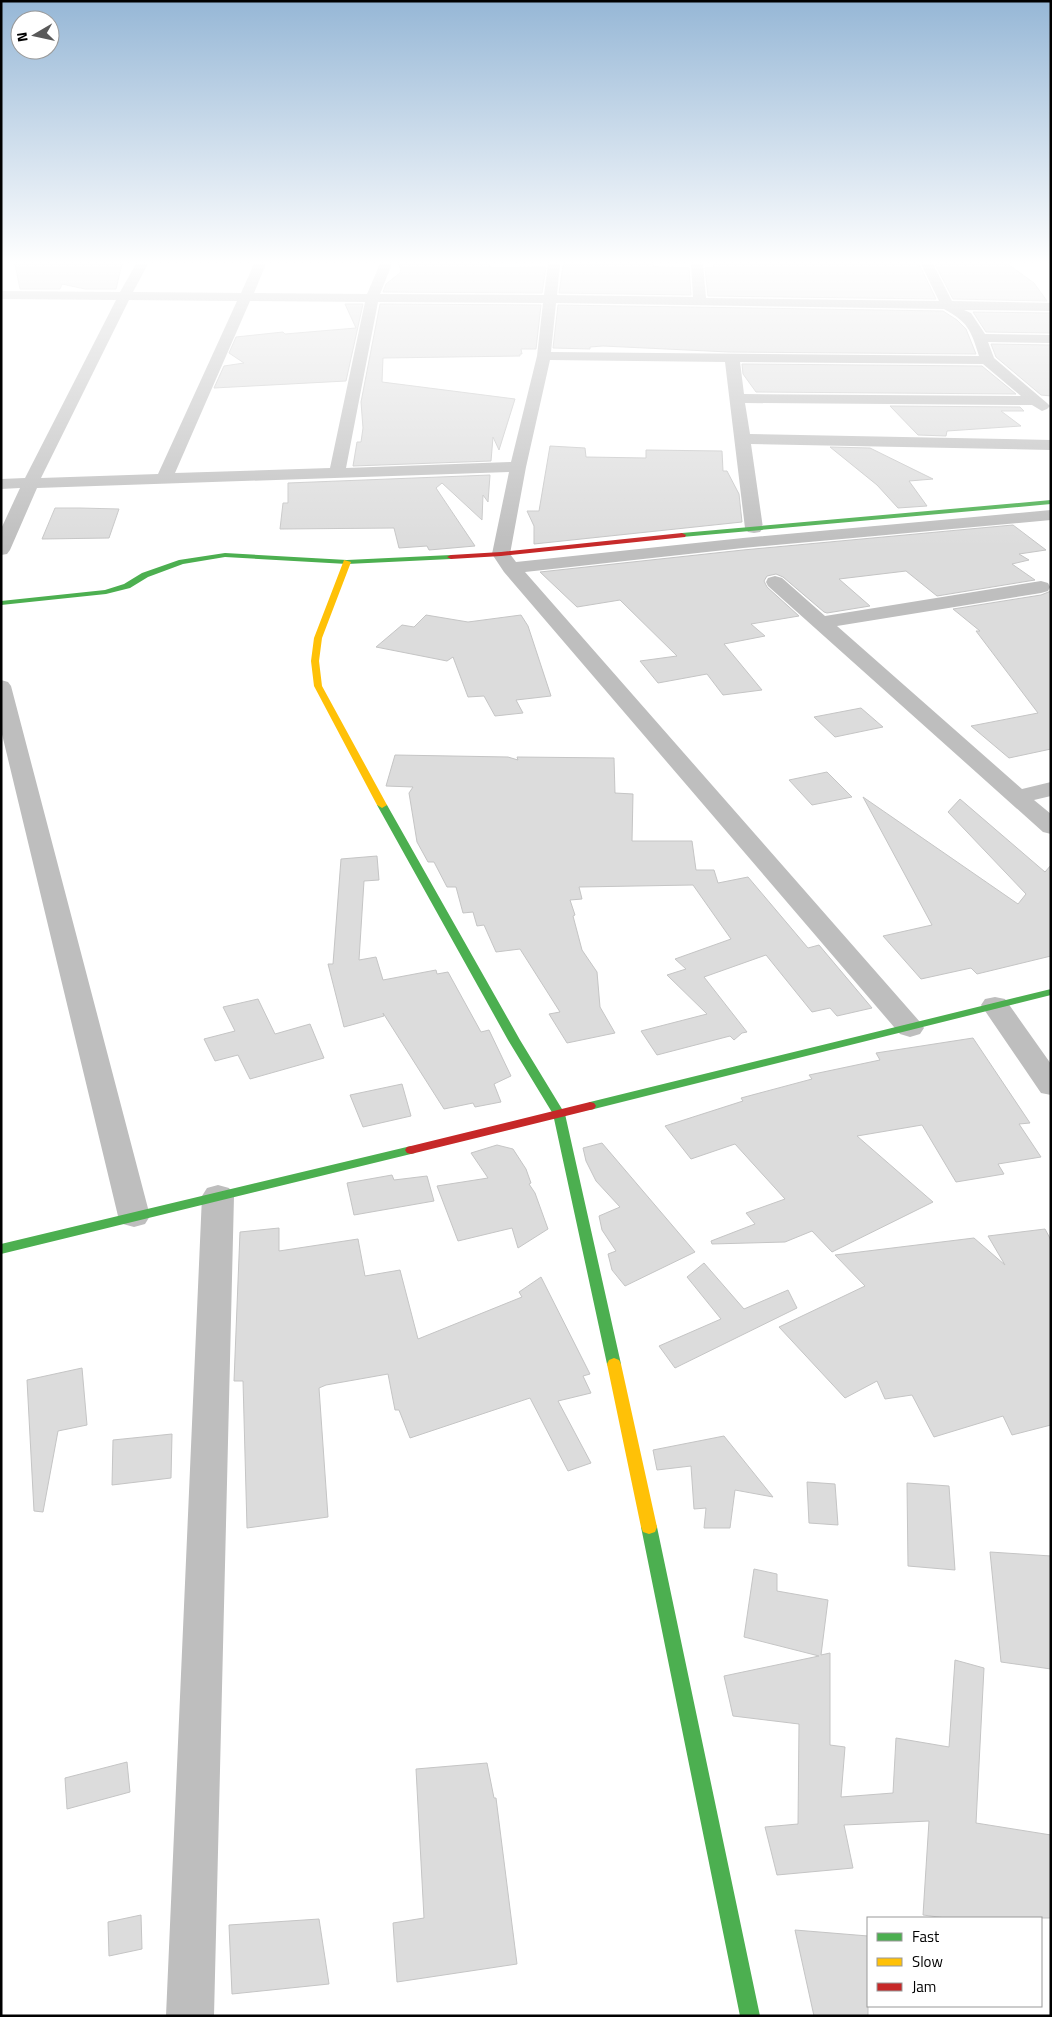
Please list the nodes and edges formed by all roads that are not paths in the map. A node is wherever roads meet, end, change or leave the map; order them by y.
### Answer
1 (93, 358) edge
2 (217, 358) edge
3 (360, 358) edge
4 (544, 358) edge
5 (732, 358) edge
6 (828, 358) edge
7 (987, 360) joint
8 (738, 398) junction
9 (1036, 401) junction
10 (1051, 411) edge
11 (744, 440) junction
12 (1051, 445) edge
13 (518, 467) junction
14 (337, 473) junction
15 (164, 480) junction
16 (1, 484) edge
17 (30, 484) junction
18 (1051, 502) edge
19 (1051, 515) edge
20 (961, 516) junction
21 (754, 528) junction
22 (1, 550) edge
23 (506, 561) junction
24 (348, 562) junction
25 (775, 582) dead end
26 (1041, 587) dead end
27 (1, 603) edge
28 (821, 623) junction
29 (1, 686) edge
30 (1051, 789) edge
31 (1017, 797) junction
32 (1051, 827) edge
33 (1051, 992) edge
34 (995, 1005) junction
35 (910, 1028) junction
36 (1051, 1086) edge
37 (559, 1114) junction
38 (218, 1196) junction
39 (134, 1216) junction
40 (1, 1248) edge
41 (190, 2016) edge
42 (750, 2016) edge

1 - 17 street
2 - 15 street
3 - 14 street
4 - 13 street
5 - 8 street
6 - 7 street
7 - 9 street
8 - 9 street
8 - 11 street
9 - 10 street
11 - 12 street
11 - 21 street
13 - 14 street
13 - 23 street
14 - 15 street
15 - 17 street
16 - 17 street
17 - 22 street
18 - 20 street
19 - 20 street
20 - 21 street
20 - 23 street
21 - 23 street
23 - 24 street
23 - 35 street
24 - 27 street
24 - 37 street
25 - 28 street
26 - 28 street
28 - 31 street
29 - 39 street
30 - 31 street
31 - 32 street
33 - 34 street
34 - 35 street
34 - 36 street
35 - 37 street
37 - 38 street
37 - 42 street
38 - 39 street
38 - 41 street
39 - 40 street

